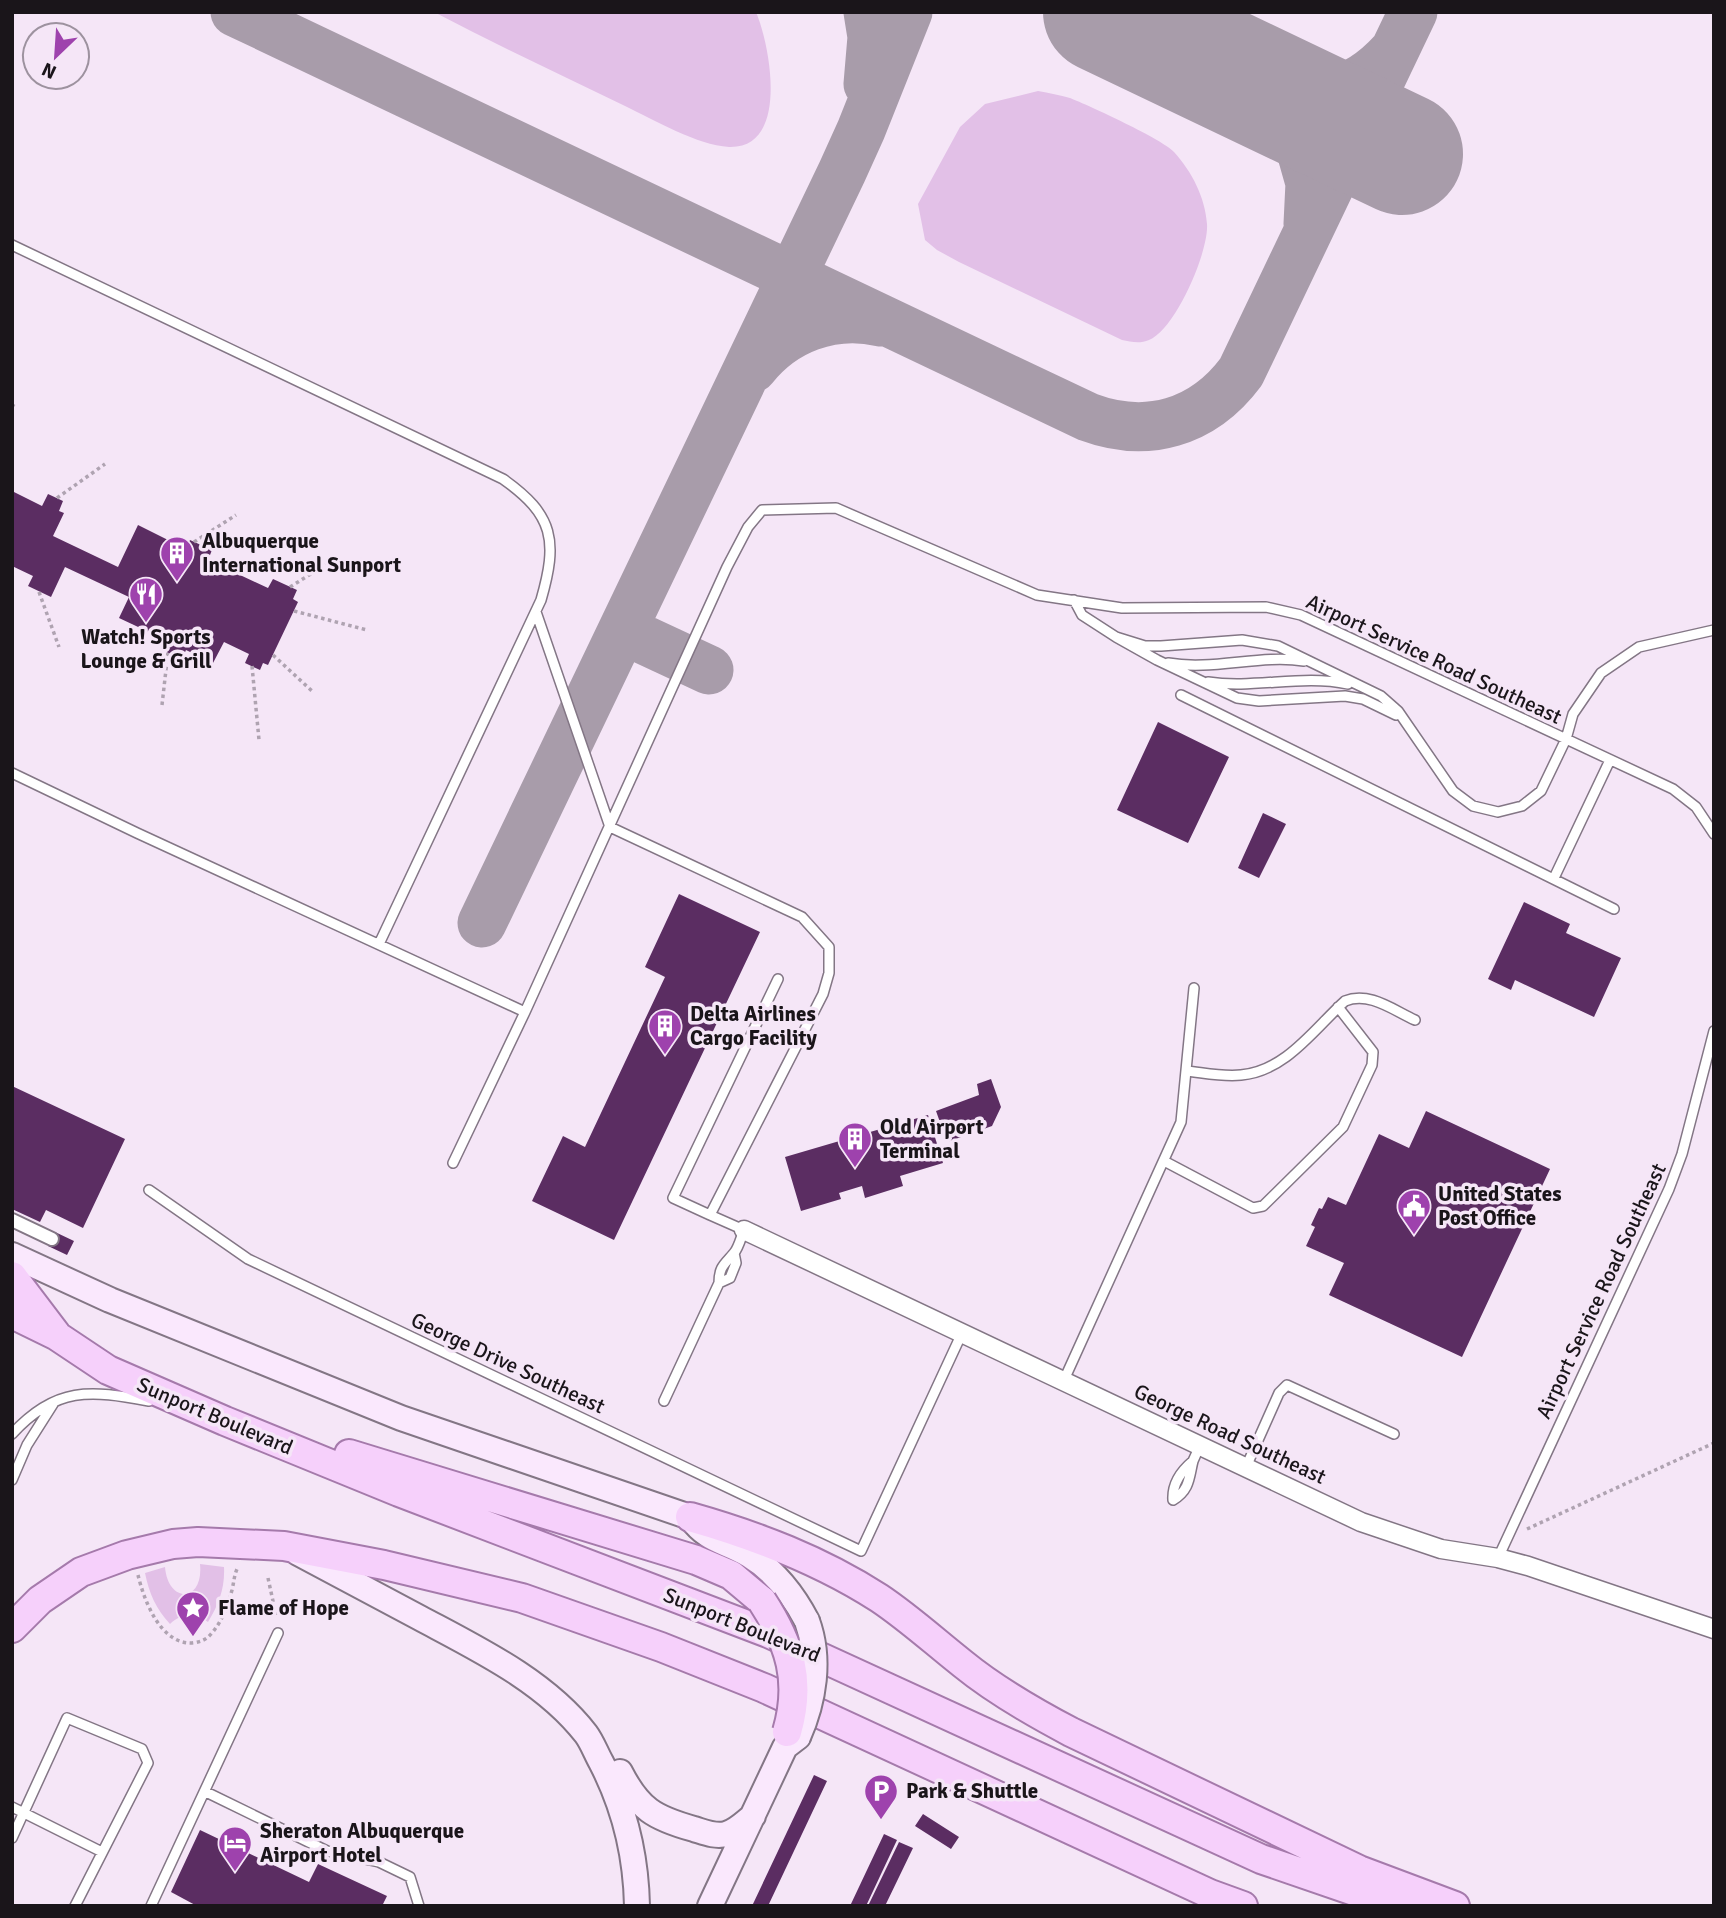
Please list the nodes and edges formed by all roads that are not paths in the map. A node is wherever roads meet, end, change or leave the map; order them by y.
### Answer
1 (12, 245) edge
2 (1074, 600) junction
3 (536, 612) junction
4 (1714, 630) edge
5 (1116, 637) junction
6 (1157, 660) junction
7 (1316, 664) junction
8 (1200, 681) junction
9 (1370, 690) junction
10 (1181, 695) dead end
11 (1404, 720) junction
12 (1566, 739) junction
13 (1610, 760) junction
14 (12, 773) edge
15 (610, 827) junction
16 (1714, 834) edge
17 (1553, 878) junction
18 (1615, 909) dead end
19 (379, 944) junction
20 (778, 979) dead end
21 (1194, 988) dead end
22 (1338, 1007) junction
23 (525, 1012) junction
24 (1415, 1020) dead end
25 (1714, 1031) edge
26 (1711, 1056) edge
27 (1187, 1071) junction
28 (1164, 1161) junction
29 (453, 1163) dead end
30 (149, 1190) dead end
31 (710, 1216) junction
32 (12, 1220) edge
33 (744, 1230) junction
34 (52, 1239) dead end
35 (12, 1255) edge
36 (12, 1276) edge
37 (12, 1314) edge
38 (962, 1333) junction
39 (58, 1336) junction
40 (1064, 1380) junction
41 (56, 1400) junction
42 (664, 1401) dead end
43 (234, 1425) junction
44 (12, 1434) edge
45 (1394, 1434) dead end
46 (1246, 1467) junction
47 (12, 1480) edge
48 (690, 1517) junction
49 (284, 1546) junction
50 (1497, 1558) junction
51 (12, 1628) edge
52 (1714, 1629) edge
53 (278, 1633) dead end
54 (587, 1736) junction
55 (790, 1739) junction
56 (206, 1793) junction
57 (12, 1807) edge
58 (24, 1812) junction
59 (753, 1816) junction
60 (12, 1838) edge
61 (102, 1852) junction
62 (75, 1906) edge
63 (151, 1906) edge
64 (419, 1906) edge
65 (637, 1906) edge
66 (710, 1906) edge
67 (1243, 1906) edge
68 (1430, 1906) edge
69 (1455, 1906) edge

1 - 3 lane
2 - 5 lane
2 - 12 lane, Airport Service Road Southeast
2 - 15 lane, Airport Service Road Southeast
3 - 15 lane
3 - 19 lane
4 - 12 lane
5 - 6 lane
5 - 7 lane
6 - 7 lane
6 - 8 lane
7 - 9 lane
8 - 9 lane
8 - 11 lane
9 - 11 lane
10 - 17 lane
11 - 12 lane
12 - 13 lane, Airport Service Road Southeast
13 - 16 lane, Airport Service Road Southeast
13 - 17 lane
14 - 19 lane
15 - 23 lane, Airport Service Road Southeast
15 - 31 lane
17 - 18 lane
19 - 23 lane
20 - 31 lane
21 - 27 lane
22 - 24 lane
22 - 27 lane
22 - 28 lane
23 - 29 lane, Airport Service Road Southeast
25 - 26 lane, Airport Service Road Southeast
26 - 50 lane, Airport Service Road Southeast
27 - 28 lane
28 - 40 lane
30 - 38 lane, George Drive Southeast
31 - 33 lane
32 - 34 street
33 - 38 street, George Road Southeast
33 - 42 lane
35 - 48 main road
36 - 39 main road, Sunport Boulevard
37 - 39 main road, Sunport Boulevard
38 - 40 street, George Road Southeast
39 - 43 main road, Sunport Boulevard
40 - 46 street, George Road Southeast
41 - 43 lane
41 - 44 lane
41 - 47 lane
43 - 55 main road, bridge
43 - 68 main road, Sunport Boulevard
45 - 46 lane
46 - 50 street, George Road Southeast
48 - 55 main road, bridge
48 - 69 main road
49 - 51 main road
49 - 54 main road
49 - 67 main road
50 - 52 street, George Road Southeast
53 - 56 lane
54 - 59 main road
54 - 65 main road
55 - 59 main road
56 - 63 lane
56 - 64 lane
57 - 58 lane
58 - 60 lane
58 - 61 lane
58 - 61 lane
59 - 66 main road
61 - 62 lane

